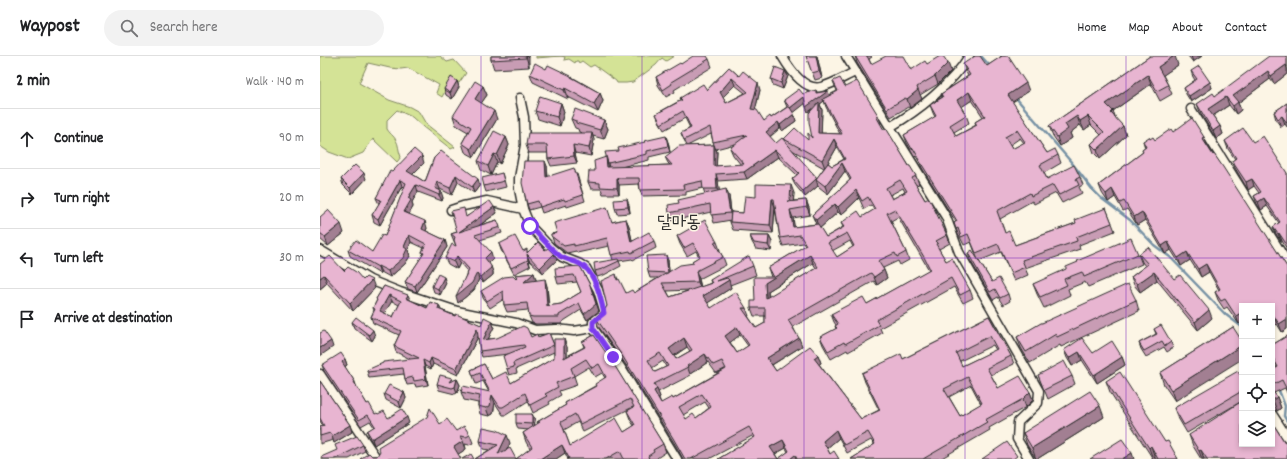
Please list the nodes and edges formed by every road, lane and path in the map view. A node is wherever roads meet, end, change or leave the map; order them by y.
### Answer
1 (782, 56) edge
2 (846, 56) edge
3 (969, 56) edge
4 (855, 72) junction
5 (520, 98) dead end
6 (1191, 109) dead end
7 (890, 127) junction
8 (523, 209) junction
9 (451, 210) edge
10 (320, 250) edge
11 (1287, 262) edge
12 (593, 328) junction
13 (320, 374) edge
14 (1275, 419) edge
15 (1287, 437) edge
16 (377, 459) edge
17 (677, 459) edge
18 (1029, 459) edge

1 - 4 street
2 - 4 street
3 - 7 street
4 - 7 street
5 - 8 street
6 - 11 street
7 - 18 street
8 - 9 street
8 - 12 street
10 - 12 street
12 - 17 street
13 - 16 street
14 - 15 street

